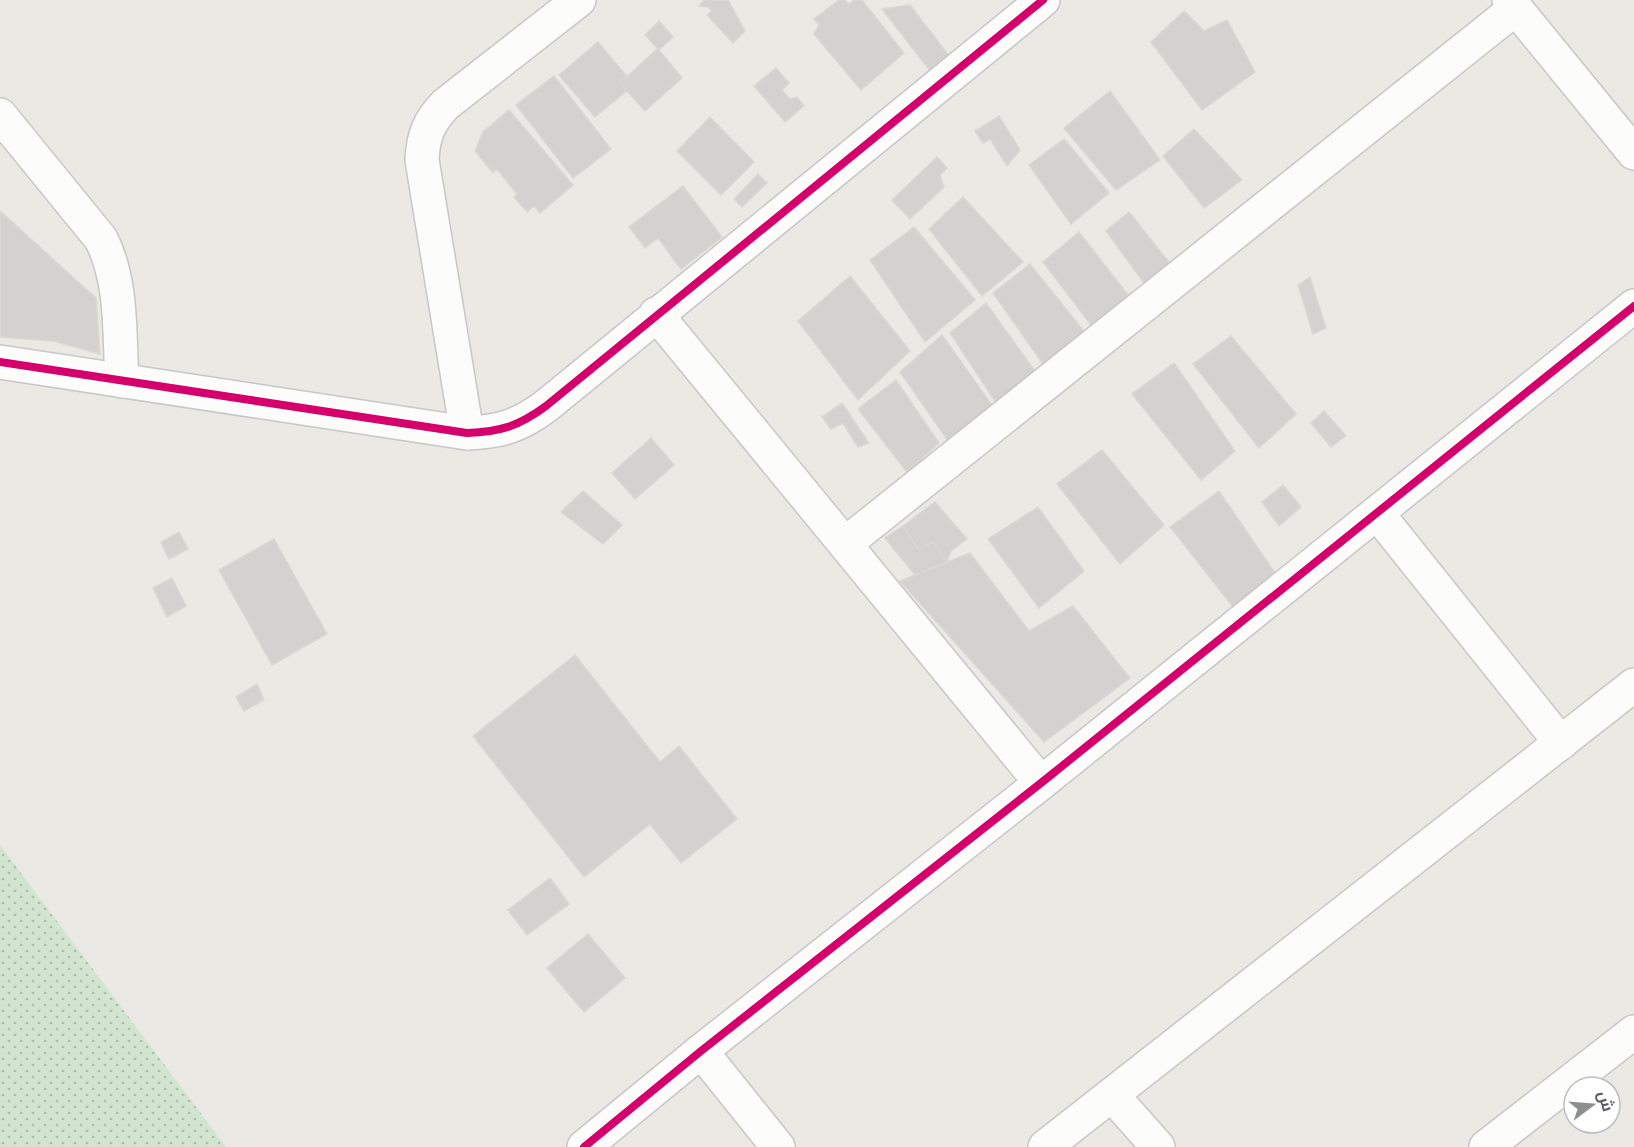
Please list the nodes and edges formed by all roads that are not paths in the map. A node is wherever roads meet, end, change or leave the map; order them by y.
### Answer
1 (579, 0) edge
2 (1043, 0) edge
3 (1512, 4) edge
4 (0, 115) edge
5 (1634, 153) edge
6 (1634, 306) edge
7 (656, 314) junction
8 (0, 362) edge
9 (122, 381) junction
10 (467, 433) junction
11 (1377, 513) junction
12 (845, 544) junction
13 (1634, 685) edge
14 (1561, 742) junction
15 (1041, 783) junction
16 (1634, 1032) edge
17 (701, 1051) junction
18 (1112, 1095) junction
19 (1496, 1144) edge
20 (584, 1147) edge
21 (778, 1147) edge
22 (1045, 1147) edge
23 (1158, 1147) edge

1 - 10 street
2 - 7 street
3 - 5 street
3 - 12 street
4 - 9 street
6 - 11 street
7 - 10 street
7 - 12 street
8 - 9 street
9 - 10 street
11 - 14 street
11 - 15 street
12 - 15 street
13 - 14 street
14 - 18 street
15 - 17 street
16 - 19 street
17 - 20 street
17 - 21 street
18 - 22 street
18 - 23 street

